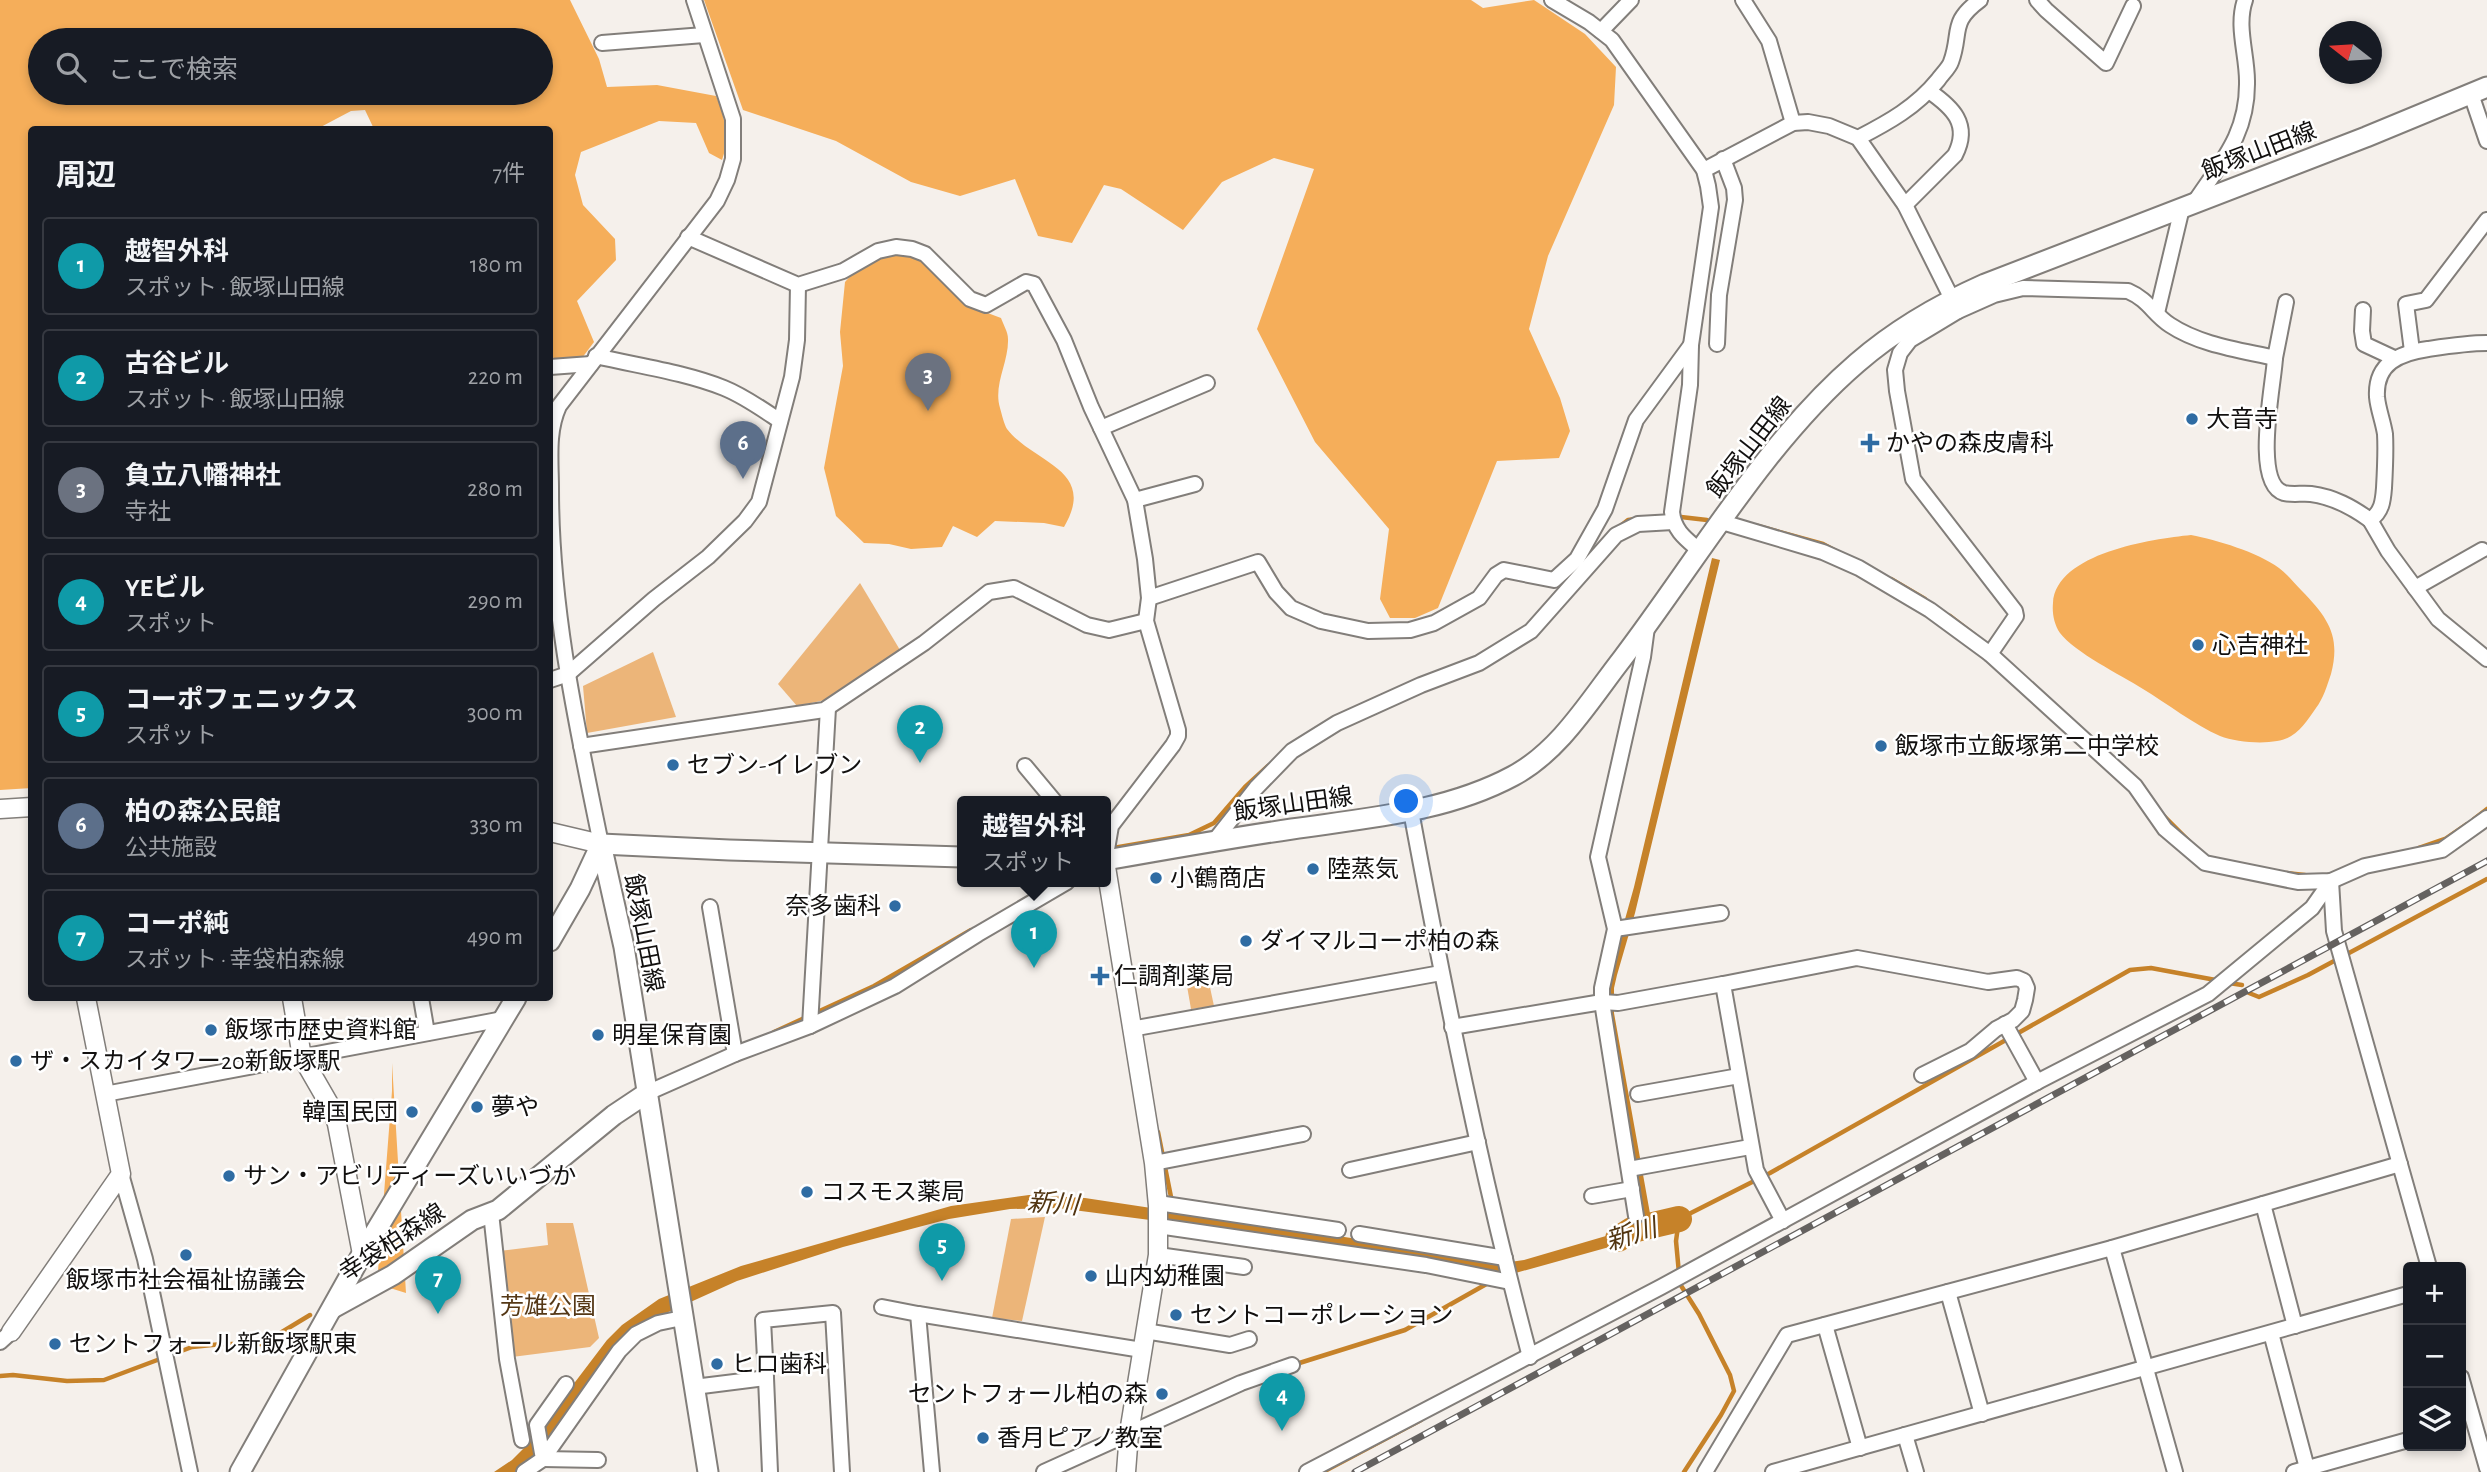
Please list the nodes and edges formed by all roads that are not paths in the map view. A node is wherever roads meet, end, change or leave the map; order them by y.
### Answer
1 (694, 0) edge
2 (1552, 0) edge
3 (1630, 0) edge
4 (1742, 0) edge
5 (1980, 0) edge
6 (2037, 0) edge
7 (2245, 0) edge
8 (2133, 6) dead end
9 (1601, 31) junction
10 (704, 35) junction
11 (602, 43) dead end
12 (2479, 90) edge
13 (1929, 91) junction
14 (1793, 123) junction
15 (1858, 138) junction
16 (2487, 141) edge
17 (1723, 159) junction
18 (1704, 170) junction
19 (1905, 205) junction
20 (2188, 205) junction
21 (2487, 220) edge
22 (688, 237) junction
23 (797, 285) junction
24 (2286, 302) dead end
25 (1955, 305) junction
26 (2362, 310) dead end
27 (2157, 313) junction
28 (2487, 343) edge
29 (1717, 344) dead end
30 (1691, 345) junction
31 (2412, 351) junction
32 (2275, 358) junction
33 (2394, 358) junction
34 (593, 360) junction
35 (553, 367) edge
36 (1207, 383) dead end
37 (554, 402) edge
38 (780, 421) junction
39 (1101, 428) junction
40 (1195, 484) dead end
41 (1135, 500) junction
42 (2370, 520) junction
43 (1673, 522) junction
44 (1722, 522) junction
45 (2482, 550) dead end
46 (1700, 551) junction
47 (553, 555) edge
48 (1582, 563) junction
49 (2415, 588) junction
50 (1149, 598) junction
51 (1146, 621) junction
52 (1647, 626) junction
53 (1992, 650) junction
54 (2487, 659) edge
55 (568, 674) junction
56 (553, 679) edge
57 (828, 708) junction
58 (582, 746) junction
59 (1025, 766) dead end
60 (1050, 796) edge
61 (28, 807) edge
62 (0, 809) edge
63 (1412, 811) junction
64 (2487, 818) edge
65 (1111, 825) edge
66 (553, 833) edge
67 (1215, 840) junction
68 (601, 844) junction
69 (819, 853) junction
70 (957, 857) edge
71 (1111, 857) edge
72 (2331, 881) junction
73 (1058, 887) edge
74 (1109, 887) edge
75 (710, 907) dead end
76 (1721, 913) dead end
77 (1616, 929) junction
78 (553, 936) edge
79 (1441, 973) junction
80 (1723, 984) junction
81 (87, 1001) edge
82 (293, 1001) edge
83 (422, 1001) edge
84 (514, 1001) edge
85 (1608, 1002) junction
86 (503, 1019) junction
87 (811, 1019) junction
88 (1452, 1027) junction
89 (2006, 1027) junction
90 (1131, 1029) junction
91 (427, 1033) junction
92 (734, 1048) junction
93 (302, 1056) junction
94 (1922, 1075) dead end
95 (1739, 1076) junction
96 (2037, 1082) junction
97 (647, 1093) junction
98 (104, 1094) junction
99 (1638, 1094) dead end
100 (1303, 1134) dead end
101 (1478, 1142) junction
102 (1751, 1147) junction
103 (1154, 1163) junction
104 (2400, 1164) junction
105 (1635, 1168) junction
106 (1350, 1170) dead end
107 (121, 1174) junction
108 (1632, 1189) junction
109 (1592, 1196) dead end
110 (2263, 1204) junction
111 (491, 1213) junction
112 (1158, 1215) junction
113 (1636, 1216) dead end
114 (1783, 1221) junction
115 (1338, 1230) dead end
116 (1359, 1234) dead end
117 (2112, 1248) junction
118 (362, 1254) junction
119 (1158, 1255) junction
120 (2428, 1262) edge
121 (1244, 1267) dead end
122 (1507, 1269) junction
123 (1948, 1292) junction
124 (2403, 1295) edge
125 (681, 1306) junction
126 (882, 1307) dead end
127 (332, 1309) junction
128 (918, 1314) junction
129 (1825, 1325) junction
130 (2295, 1326) junction
131 (1146, 1331) junction
132 (2271, 1333) junction
133 (4, 1337) edge
134 (1249, 1339) dead end
135 (1142, 1350) junction
136 (1530, 1357) junction
137 (1292, 1365) dead end
138 (2146, 1368) junction
139 (766, 1378) junction
140 (566, 1384) dead end
141 (694, 1387) junction
142 (2462, 1388) edge
143 (1982, 1414) junction
144 (2467, 1423) edge
145 (1129, 1433) junction
146 (1905, 1435) junction
147 (522, 1440) dead end
148 (2403, 1441) edge
149 (1860, 1448) junction
150 (543, 1455) junction
151 (598, 1460) dead end
152 (2487, 1468) edge
153 (2301, 1470) edge
154 (190, 1472) edge
155 (240, 1472) edge
156 (524, 1472) edge
157 (708, 1472) edge
158 (770, 1472) edge
159 (842, 1472) edge
160 (933, 1472) edge
161 (1044, 1472) edge
162 (1126, 1472) edge
163 (1307, 1472) edge
164 (1705, 1472) edge
165 (1773, 1472) edge
166 (1916, 1472) edge
167 (2175, 1472) edge

1 - 10 street
2 - 9 street
3 - 9 street
4 - 14 street
5 - 13 street
6 - 8 street
7 - 20 street
9 - 18 street
10 - 11 street
10 - 22 street
12 - 16 street
12 - 20 main road, 飯塚山田線
13 - 15 street
13 - 19 street
14 - 15 street
14 - 17 street
15 - 19 street
17 - 18 street
17 - 29 street
18 - 30 street
19 - 25 street
20 - 25 main road, 飯塚山田線
20 - 27 street
21 - 31 street
22 - 23 street
22 - 34 street
23 - 38 street
23 - 39 street
24 - 32 street
25 - 27 street
25 - 44 main road, 飯塚山田線
25 - 53 street
26 - 33 street
27 - 32 street
28 - 31 street
30 - 43 street
30 - 48 street
31 - 33 street
32 - 42 street
33 - 42 street
34 - 35 street
34 - 37 street
34 - 38 street
36 - 39 street
38 - 55 street
39 - 41 street
40 - 41 street
41 - 50 street
42 - 49 street
43 - 46 street
43 - 48 street
44 - 46 main road, 飯塚山田線
44 - 53 street
45 - 49 street
46 - 52 main road, 飯塚山田線
47 - 55 street
48 - 50 street
48 - 67 street
49 - 54 street
50 - 51 street
51 - 57 street
51 - 65 street
52 - 63 main road, 飯塚山田線
52 - 77 street
53 - 72 street
55 - 56 street
55 - 58 street
57 - 58 street
57 - 69 street
58 - 68 street
59 - 60 street
61 - 62 street
63 - 67 main road, 飯塚山田線
63 - 79 street
64 - 72 street
66 - 68 street
67 - 71 main road, 飯塚山田線
68 - 69 main road, 飯塚山田線
68 - 78 main road
68 - 97 main road, 飯塚山田線
69 - 70 main road, 飯塚山田線
69 - 87 street
72 - 96 street
72 - 104 street
73 - 87 street
74 - 90 street
75 - 92 street
76 - 77 street
77 - 85 street
79 - 88 street
79 - 90 street
80 - 85 street
80 - 89 street
80 - 95 street
81 - 98 street
82 - 93 street
83 - 91 street
84 - 86 main road, 幸袋柏森線
85 - 88 street
85 - 105 street
86 - 91 street
86 - 118 main road, 幸袋柏森線
87 - 92 street
88 - 101 street
89 - 94 street
89 - 96 street
90 - 103 street
91 - 93 street
92 - 97 street
93 - 98 street
93 - 118 street
95 - 99 street
95 - 102 street
96 - 114 street
97 - 111 main road, 幸袋柏森線
97 - 125 main road, 飯塚山田線
98 - 107 street
100 - 103 street
101 - 106 street
101 - 122 street
102 - 105 street
102 - 114 street
103 - 112 street
104 - 110 street
104 - 120 street
105 - 108 street
107 - 133 street
107 - 154 street
108 - 109 street
108 - 113 street
110 - 117 street
110 - 130 street
111 - 127 main road, 幸袋柏森線
111 - 147 street
112 - 115 street
112 - 119 street
112 - 122 street
114 - 136 street
116 - 122 street
117 - 123 street
117 - 138 street
118 - 127 main road, 幸袋柏森線
119 - 121 street
119 - 131 street
122 - 136 street
123 - 129 street
123 - 143 street
124 - 130 street
125 - 141 main road, 飯塚山田線
125 - 150 street
126 - 128 street
127 - 155 main road, 幸袋柏森線
128 - 135 street
128 - 160 street
129 - 149 street
129 - 164 street
130 - 132 street
131 - 134 street
131 - 135 street
132 - 138 street
132 - 153 street
135 - 145 street
136 - 163 street
137 - 145 street
138 - 143 street
138 - 167 street
139 - 141 street
139 - 158 street
139 - 159 street
140 - 150 street
141 - 157 main road, 飯塚山田線
142 - 144 street
143 - 146 street
144 - 152 street
145 - 161 street
145 - 162 street
146 - 149 street
146 - 166 street
148 - 153 street
149 - 165 street
150 - 151 street
150 - 156 street

